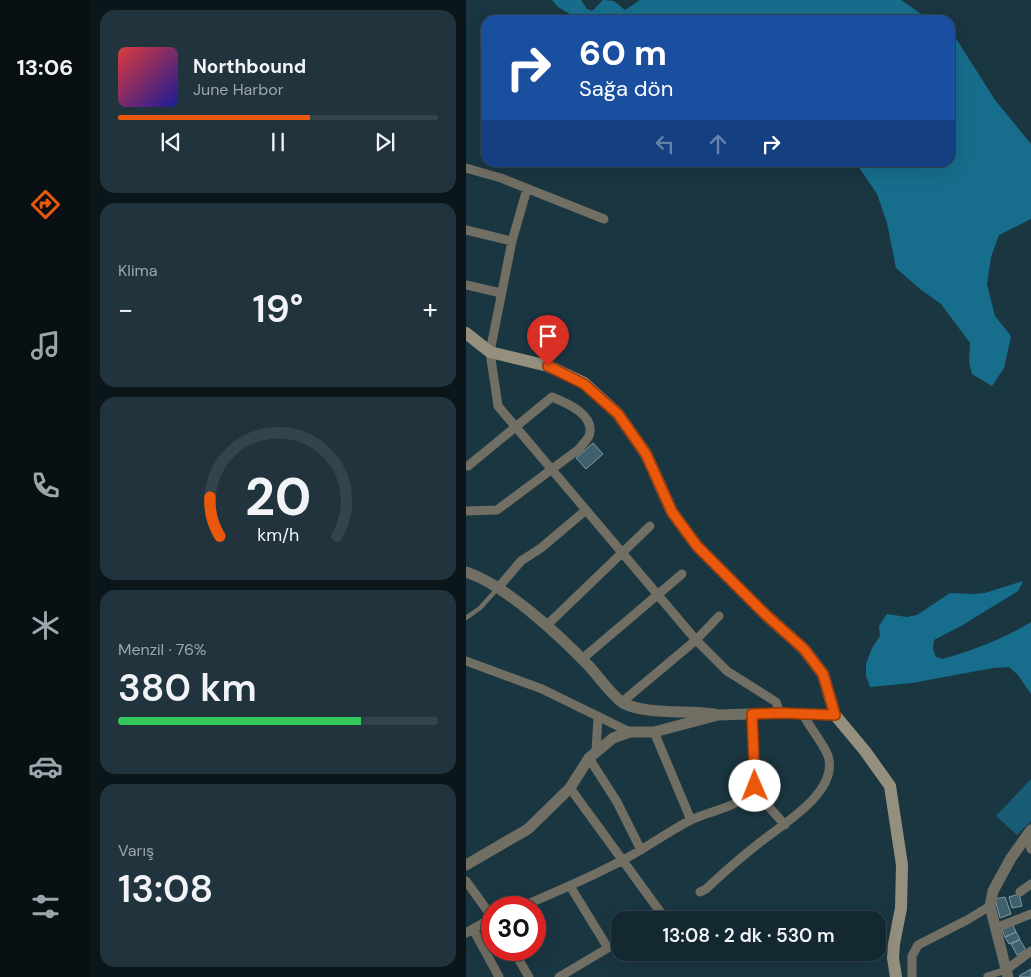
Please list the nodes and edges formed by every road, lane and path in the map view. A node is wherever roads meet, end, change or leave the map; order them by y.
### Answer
1 (466, 168) edge
2 (527, 189) junction
3 (604, 219) dead end
4 (466, 230) edge
5 (512, 240) junction
6 (466, 285) edge
7 (501, 293) junction
8 (466, 333) edge
9 (490, 352) junction
10 (515, 426) junction
11 (468, 466) dead end
12 (551, 469) junction
13 (586, 510) junction
14 (466, 511) edge
15 (650, 526) dead end
16 (622, 553) junction
17 (466, 572) edge
18 (682, 574) dead end
19 (498, 588) junction
20 (658, 595) junction
21 (719, 616) dead end
22 (466, 618) edge
23 (546, 626) junction
24 (696, 640) junction
25 (582, 659) junction
26 (466, 661) edge
27 (622, 702) junction
28 (780, 713) junction
29 (752, 714) junction
30 (803, 714) junction
31 (718, 715) junction
32 (835, 715) junction
33 (598, 716) junction
34 (630, 732) junction
35 (654, 732) junction
36 (592, 755) junction
37 (570, 788) junction
38 (753, 789) junction
39 (691, 820) junction
40 (785, 825) junction
41 (1029, 832) edge
42 (1031, 849) edge
43 (641, 850) junction
44 (622, 860) junction
45 (466, 864) edge
46 (466, 882) edge
47 (1031, 884) edge
48 (570, 886) junction
49 (700, 892) dead end
50 (1020, 892) dead end
51 (546, 896) edge
52 (481, 903) edge
53 (990, 906) junction
54 (660, 911) edge
55 (1031, 914) edge
56 (481, 924) edge
57 (996, 928) junction
58 (470, 931) edge
59 (1031, 951) edge
60 (520, 961) edge
61 (1007, 974) edge
62 (987, 976) edge
63 (499, 977) edge
64 (529, 977) edge
65 (559, 977) edge
66 (888, 977) edge
67 (895, 977) edge
68 (912, 977) edge

1 - 2 street
2 - 3 street
2 - 5 street
4 - 5 street
5 - 7 street
6 - 7 street
7 - 9 street
8 - 9 main road
9 - 10 street
9 - 32 main road
10 - 11 street
10 - 12 street
10 - 12 street
12 - 13 street
12 - 14 street
13 - 16 street
13 - 19 street
15 - 16 street
16 - 20 street
16 - 23 street
17 - 19 street
18 - 20 street
19 - 22 lane
19 - 23 street
20 - 24 street
20 - 25 street
21 - 24 street
23 - 25 street
24 - 27 street
24 - 28 street
25 - 27 street
26 - 33 street
27 - 31 street
28 - 29 street
28 - 30 street
29 - 31 street
29 - 38 street
30 - 32 street
30 - 40 street
31 - 35 street
32 - 67 main road
33 - 34 street
33 - 36 street
34 - 35 street
34 - 36 street
35 - 39 street
36 - 37 street
36 - 43 street
37 - 44 street
37 - 45 street
38 - 39 street
38 - 40 street
39 - 43 street
40 - 49 street
41 - 42 street
41 - 53 street
43 - 44 street
44 - 48 street
44 - 54 street
46 - 52 street
47 - 50 street
48 - 51 street
48 - 65 street
53 - 57 street
53 - 68 street
55 - 57 street
56 - 58 street
57 - 61 street
58 - 63 street
59 - 61 street
60 - 64 street
61 - 62 street
66 - 67 street

